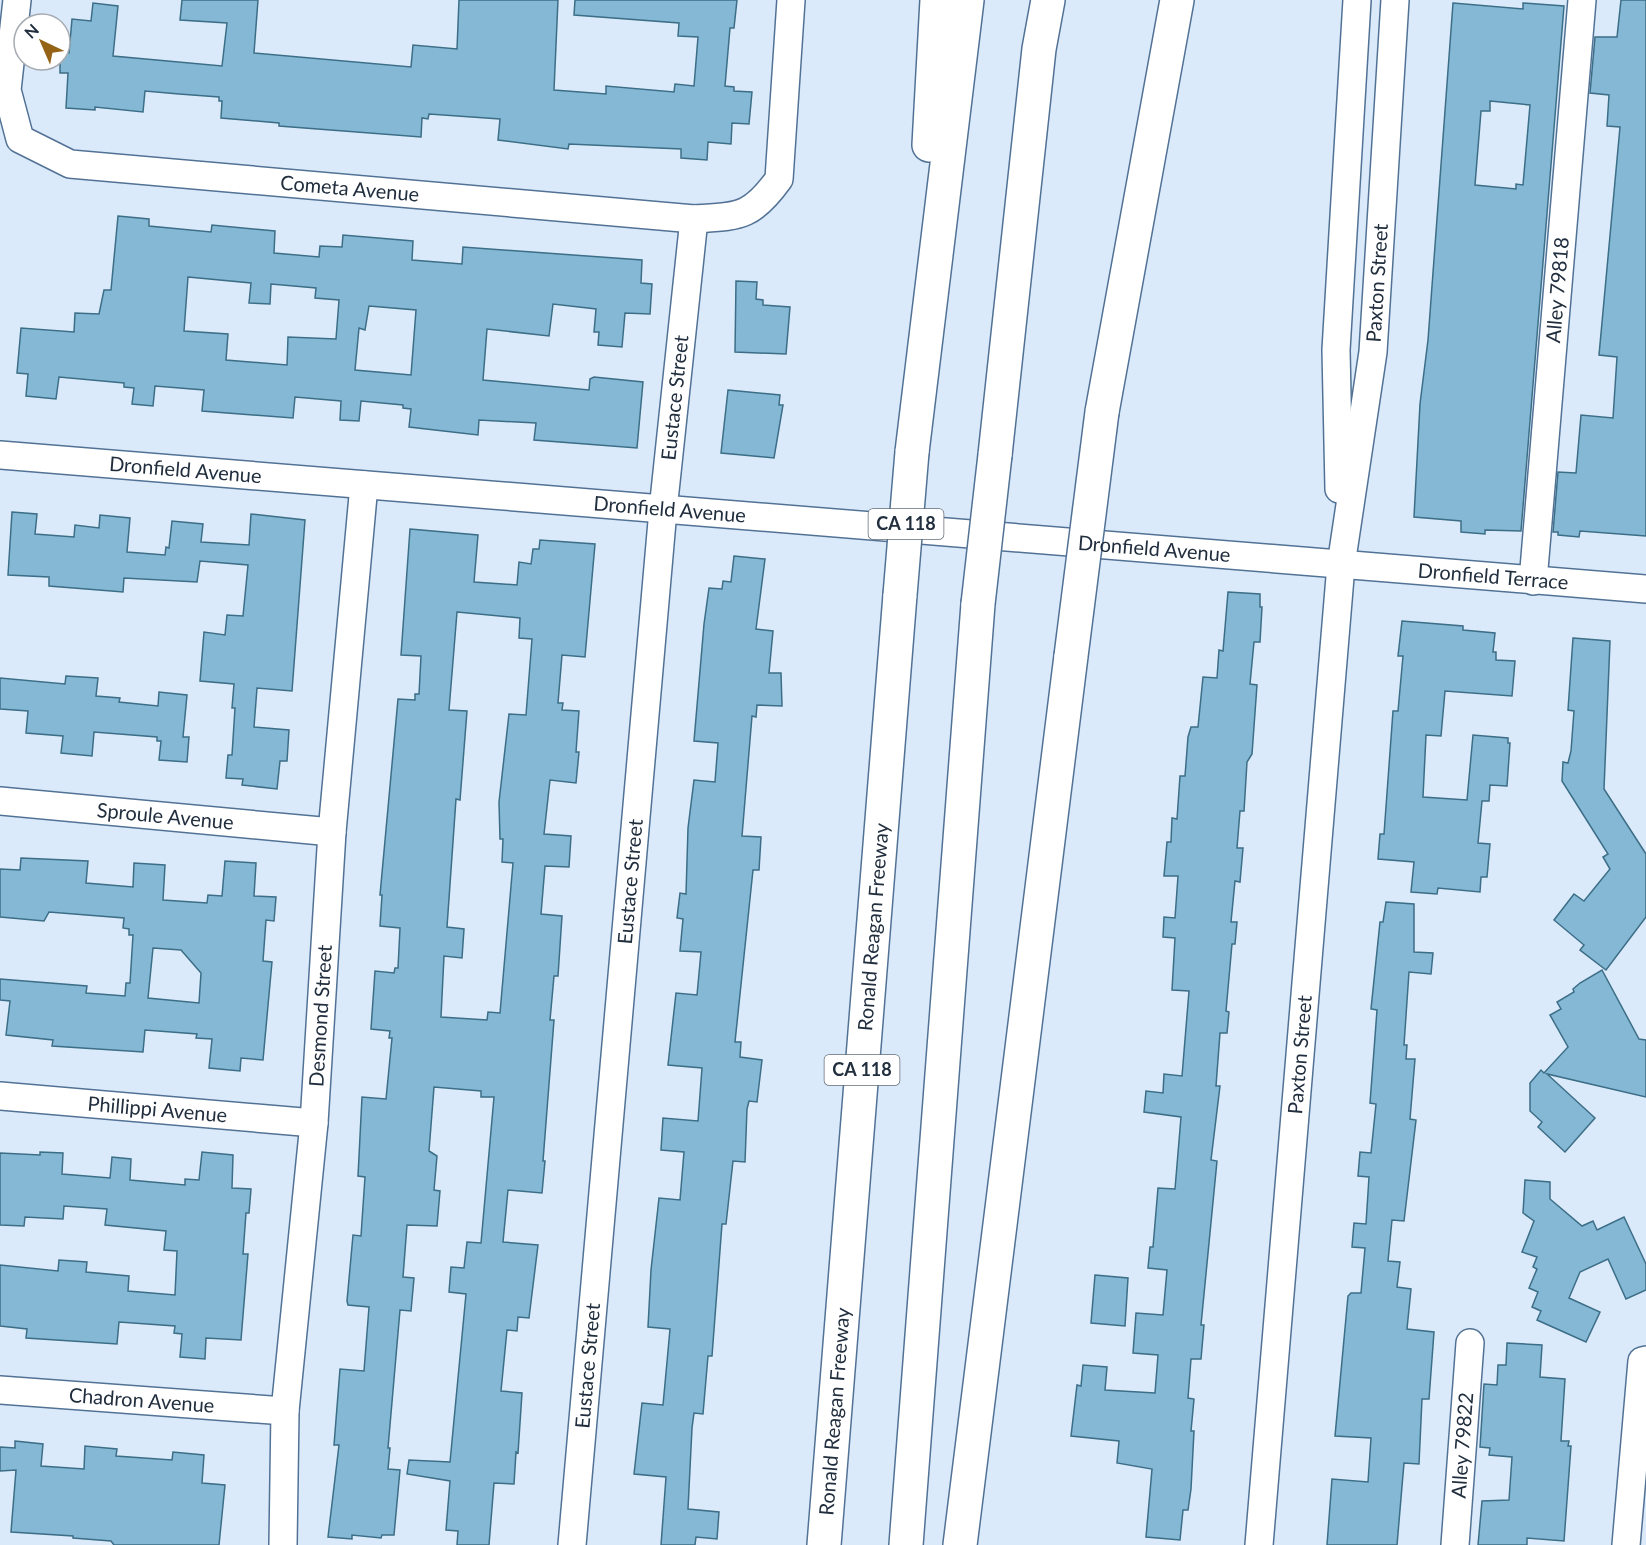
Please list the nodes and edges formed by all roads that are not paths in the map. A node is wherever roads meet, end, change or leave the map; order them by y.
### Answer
1 (17, 0) edge
2 (791, 0) edge
3 (937, 0) edge
4 (967, 0) edge
5 (1048, 0) edge
6 (1177, 0) edge
7 (1357, 0) edge
8 (1395, 0) edge
9 (1582, 0) edge
10 (694, 219) junction
11 (912, 452) junction
12 (0, 455) edge
13 (364, 485) junction
14 (663, 510) junction
15 (1341, 565) junction
16 (1533, 580) junction
17 (1646, 589) edge
18 (0, 801) edge
19 (332, 832) junction
20 (0, 1096) edge
21 (314, 1123) junction
22 (1470, 1343) dead end
23 (1644, 1360) edge
24 (0, 1390) edge
25 (285, 1411) junction
26 (283, 1545) edge
27 (572, 1545) edge
28 (824, 1545) edge
29 (906, 1545) edge
30 (960, 1545) edge
31 (1259, 1545) edge
32 (1455, 1545) edge
33 (1626, 1545) edge

1 - 10 street, Cometa Avenue
2 - 10 street, Cometa Avenue
3 - 11 highway
4 - 11 highway
5 - 29 highway, bridge
6 - 30 highway, bridge
7 - 15 street, Paxton Street
8 - 15 street, Paxton Street
9 - 16 street, Alley 79818
10 - 14 street, Eustace Street
11 - 28 highway, Ronald Reagan Freeway / CA 118, bridge
12 - 13 street, Dronfield Avenue
13 - 14 street, Dronfield Avenue
13 - 19 street, Desmond Street
14 - 15 street, Dronfield Avenue
14 - 27 street, Eustace Street
15 - 16 street, Dronfield Terrace
15 - 31 street, Paxton Street
16 - 17 street, Dronfield Terrace
18 - 19 street, Sproule Avenue
19 - 21 street, Desmond Street
20 - 21 street, Phillippi Avenue
21 - 25 street, Desmond Street
22 - 32 street, Alley 79822
23 - 33 street
24 - 25 street, Chadron Avenue
25 - 26 street, Desmond Street

